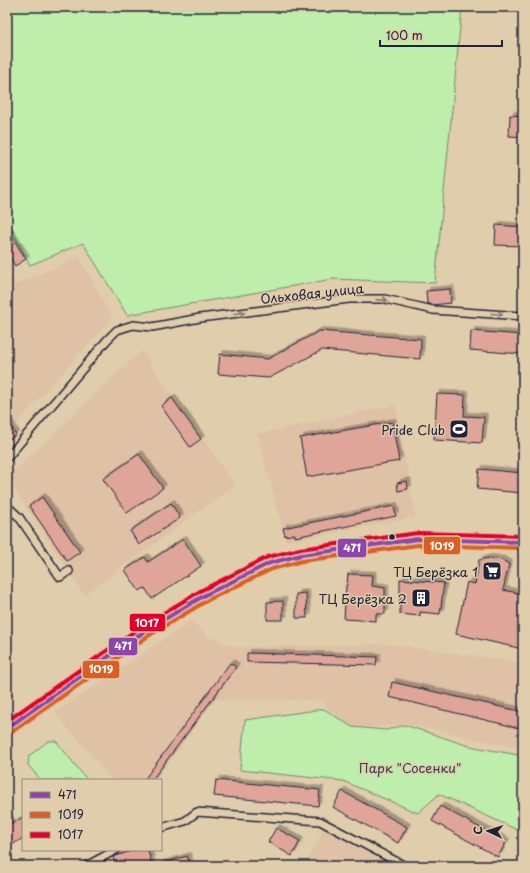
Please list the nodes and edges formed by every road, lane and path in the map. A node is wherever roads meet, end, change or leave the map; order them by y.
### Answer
1 (523, 316) edge
2 (7, 458) edge
3 (7, 506) edge
4 (523, 542) edge
5 (69, 572) dead end
6 (7, 728) edge
7 (162, 828) edge
8 (114, 851) edge
9 (86, 866) edge
10 (405, 866) edge

2 -> 1 street, Ольховая улица
3 - 5 street
4 - 6 street
7 - 10 street
8 - 9 street

